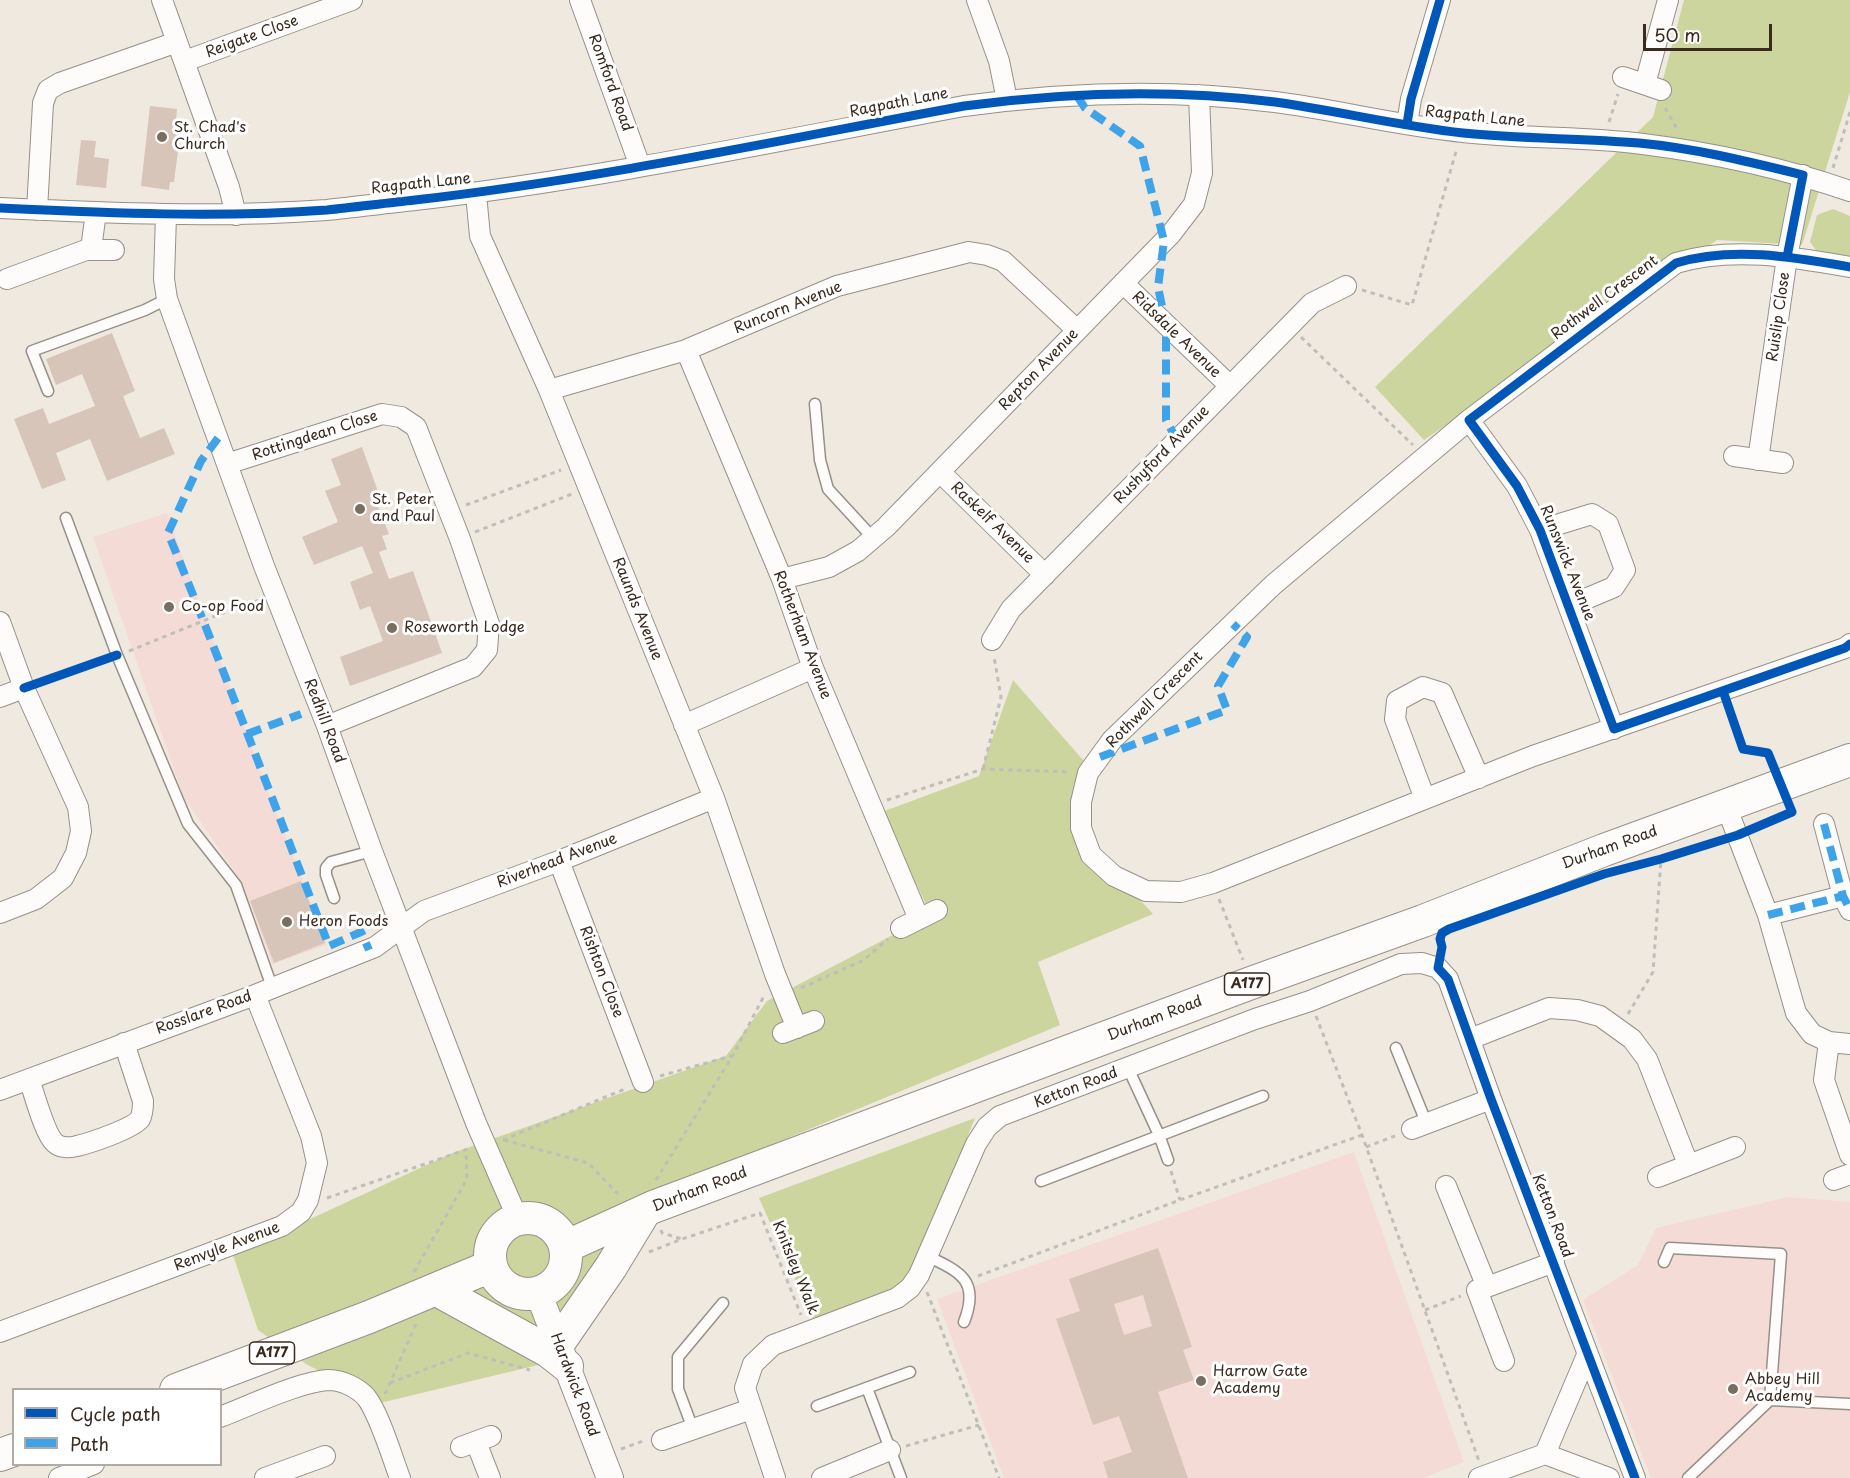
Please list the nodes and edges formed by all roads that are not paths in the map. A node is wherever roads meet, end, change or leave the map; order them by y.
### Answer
1 (162, 0) edge
2 (352, 0) edge
3 (580, 0) edge
4 (977, 0) edge
5 (1440, 0) edge
6 (1668, 0) edge
7 (177, 42) junction
8 (185, 61) junction
9 (1623, 77) road end
10 (1199, 95) junction
11 (1007, 100) junction
12 (1407, 124) junction
13 (640, 166) junction
14 (1803, 176) junction
15 (1850, 191) edge
16 (476, 194) junction
17 (0, 208) edge
18 (37, 210) junction
19 (96, 212) junction
20 (166, 215) junction
21 (236, 215) junction
22 (91, 249) junction
23 (114, 250) dead end
24 (1787, 257) junction
25 (1850, 267) edge
26 (7, 279) dead end
27 (1123, 283) junction
28 (1346, 286) road end
29 (167, 298) junction
30 (1077, 330) junction
31 (686, 351) junction
32 (1230, 386) junction
33 (549, 390) junction
34 (48, 391) dead end
35 (815, 404) dead end
36 (1470, 420) junction
37 (1734, 456) dead end
38 (1758, 460) junction
39 (1783, 463) dead end
40 (227, 464) junction
41 (940, 472) junction
42 (66, 518) dead end
43 (1540, 530) junction
44 (873, 538) junction
45 (1045, 575) junction
46 (782, 579) junction
47 (1569, 606) junction
48 (0, 622) edge
49 (992, 640) road end
50 (1850, 644) edge
51 (813, 668) junction
52 (24, 688) junction
53 (0, 697) edge
54 (684, 725) junction
55 (327, 726) junction
56 (1614, 729) junction
57 (1850, 760) edge
58 (1479, 778) junction
59 (714, 798) junction
60 (1425, 799) junction
61 (1726, 806) junction
62 (1824, 824) dead end
63 (372, 851) junction
64 (559, 861) junction
65 (334, 898) dead end
66 (1846, 903) edge
67 (937, 910) dead end
68 (0, 913) edge
69 (1768, 915) junction
70 (919, 919) junction
71 (403, 927) junction
72 (901, 928) road end
73 (263, 991) junction
74 (798, 1027) dead end
75 (1470, 1038) junction
76 (124, 1042) junction
77 (1829, 1042) junction
78 (1850, 1044) edge
79 (1396, 1048) dead end
80 (1128, 1068) junction
81 (29, 1079) junction
82 (643, 1082) road end
83 (0, 1090) edge
84 (1263, 1096) dead end
85 (1491, 1099) junction
86 (1419, 1126) joint
87 (1159, 1135) junction
88 (1735, 1147) dead end
89 (1850, 1155) edge
90 (1168, 1160) road end
91 (1688, 1164) junction
92 (1658, 1177) dead end
93 (1041, 1181) dead end
94 (1446, 1186) dead end
95 (642, 1204) junction
96 (518, 1219) junction
97 (565, 1247) junction
98 (927, 1256) junction
99 (1554, 1262) junction
100 (1664, 1262) dead end
101 (491, 1266) junction
102 (1482, 1288) junction
103 (437, 1290) junction
104 (538, 1292) junction
105 (723, 1303) dead end
106 (964, 1322) dead end
107 (0, 1332) edge
108 (563, 1355) junction
109 (1587, 1355) junction
110 (1504, 1360) dead end
111 (910, 1372) dead end
112 (179, 1388) edge
113 (867, 1388) junction
114 (1770, 1400) junction
115 (1850, 1404) edge
116 (817, 1406) dead end
117 (751, 1409) junction
118 (222, 1416) edge
119 (693, 1429) junction
120 (662, 1440) road end
121 (476, 1442) dead end
122 (890, 1450) junction
123 (1545, 1454) junction
124 (325, 1456) dead end
125 (89, 1466) edge
126 (606, 1467) edge
127 (1482, 1477) edge
128 (59, 1478) edge
129 (265, 1478) edge
130 (399, 1478) edge
131 (490, 1478) edge
132 (775, 1478) edge
133 (822, 1478) edge
134 (901, 1478) edge
135 (1609, 1478) edge
136 (1635, 1478) edge
137 (1688, 1478) edge

1 - 7 street
2 - 8 street, Reigate Close
3 - 13 street, Romford Road
4 - 11 street
5 - 12 street
6 - 9 street
7 - 8 street
7 - 18 street
8 - 21 street
10 - 11 street, Ragpath Lane
10 - 12 street, Ragpath Lane
10 - 27 street, Repton Avenue
11 - 13 street, Ragpath Lane
12 - 14 street, Ragpath Lane
13 - 16 street, Ragpath Lane
14 - 15 street, Ragpath Lane
14 - 24 street, Ruislip Close
16 - 21 street, Ragpath Lane
16 - 33 street, Raunds Avenue
17 - 18 street, Ragpath Lane
18 - 19 street, Ragpath Lane
19 - 20 street, Ragpath Lane
19 - 22 street
20 - 21 street, Ragpath Lane
20 - 29 street, Redhill Road
22 - 23 street
22 - 26 street
24 - 25 street, Rothwell Crescent
24 - 36 street, Rothwell Crescent
24 - 38 street, Ruislip Close
27 - 30 street, Repton Avenue
27 - 32 street, Ridsdale Avenue
28 - 32 street, Rushyford Avenue
29 - 34 lane
29 - 40 street, Redhill Road
30 - 31 street, Runcorn Avenue
30 - 41 street, Repton Avenue
31 - 33 street, Runcorn Avenue
31 - 46 street, Rotherham Avenue
32 - 45 street, Rushyford Avenue
33 - 54 street, Raunds Avenue
35 - 44 lane
36 - 43 street, Runswick Avenue
36 - 60 street, Rothwell Crescent
37 - 38 street
38 - 39 street
40 - 55 street, Redhill Road
40 - 55 street, Rottingdean Close
41 - 44 street, Repton Avenue
41 - 45 street, Raskelf Avenue
42 - 73 lane
43 - 47 street, Runswick Avenue
43 - 47 street
44 - 46 street, Repton Avenue
45 - 49 street, Rushyford Avenue
46 - 51 street, Rotherham Avenue
47 - 56 street, Runswick Avenue
48 - 52 street
50 - 56 street, Rothwell Crescent
51 - 54 street
51 - 70 street, Rotherham Avenue
52 - 53 street
52 - 68 street
54 - 59 street, Raunds Avenue
55 - 63 street, Redhill Road
56 - 58 street, Rothwell Crescent
57 - 61 main road, Durham Road / A177
58 - 60 street, Rothwell Crescent
58 - 60 street
59 - 64 street, Riverhead Avenue
59 - 74 street, Raunds Avenue
61 - 69 street
61 - 95 main road, Durham Road / A177
62 - 66 street
63 - 65 lane
63 - 71 street, Redhill Road
64 - 71 street, Riverhead Avenue
64 - 82 street, Rishton Close
66 - 69 street
67 - 70 street
69 - 77 street
70 - 72 street
71 - 73 street, Rosslare Road
71 - 96 street, Redhill Road
73 - 76 street, Rosslare Road
73 - 107 street, Renvyle Avenue
75 - 80 street, Ketton Road
75 - 85 street, Ketton Road
75 - 91 street
76 - 81 street, Rosslare Road
76 - 81 street
77 - 78 street
77 - 89 street
79 - 86 lane
80 - 87 lane
80 - 98 street, Ketton Road
81 - 83 street, Rosslare Road
84 - 87 lane
85 - 86 street
85 - 99 street, Ketton Road
87 - 90 lane
87 - 93 lane
88 - 91 street
91 - 92 street
94 - 102 street
95 - 97 main road, Durham Road / A177
95 - 108 main road
96 - 97 main road
96 - 101 main road
97 - 104 main road
98 - 106 lane
98 - 117 street, Ketton Road
99 - 102 street
99 - 109 street, Ketton Road
100 - 114 lane
101 - 103 main road, A177
101 - 104 main road
102 - 110 street
103 - 108 main road
103 - 112 main road, A177
104 - 108 street, Hardwick Road
105 - 119 lane
108 - 126 street, Hardwick Road
109 - 123 street
109 - 136 street, Ketton Road
111 - 113 lane
113 - 116 lane
113 - 122 lane
114 - 115 lane
114 - 137 lane
117 - 119 street
117 - 132 street, Ketton Road
118 - 130 street
119 - 120 street
121 - 131 street
122 - 133 street
122 - 134 lane
123 - 127 street
123 - 135 street
124 - 129 street
125 - 128 street

